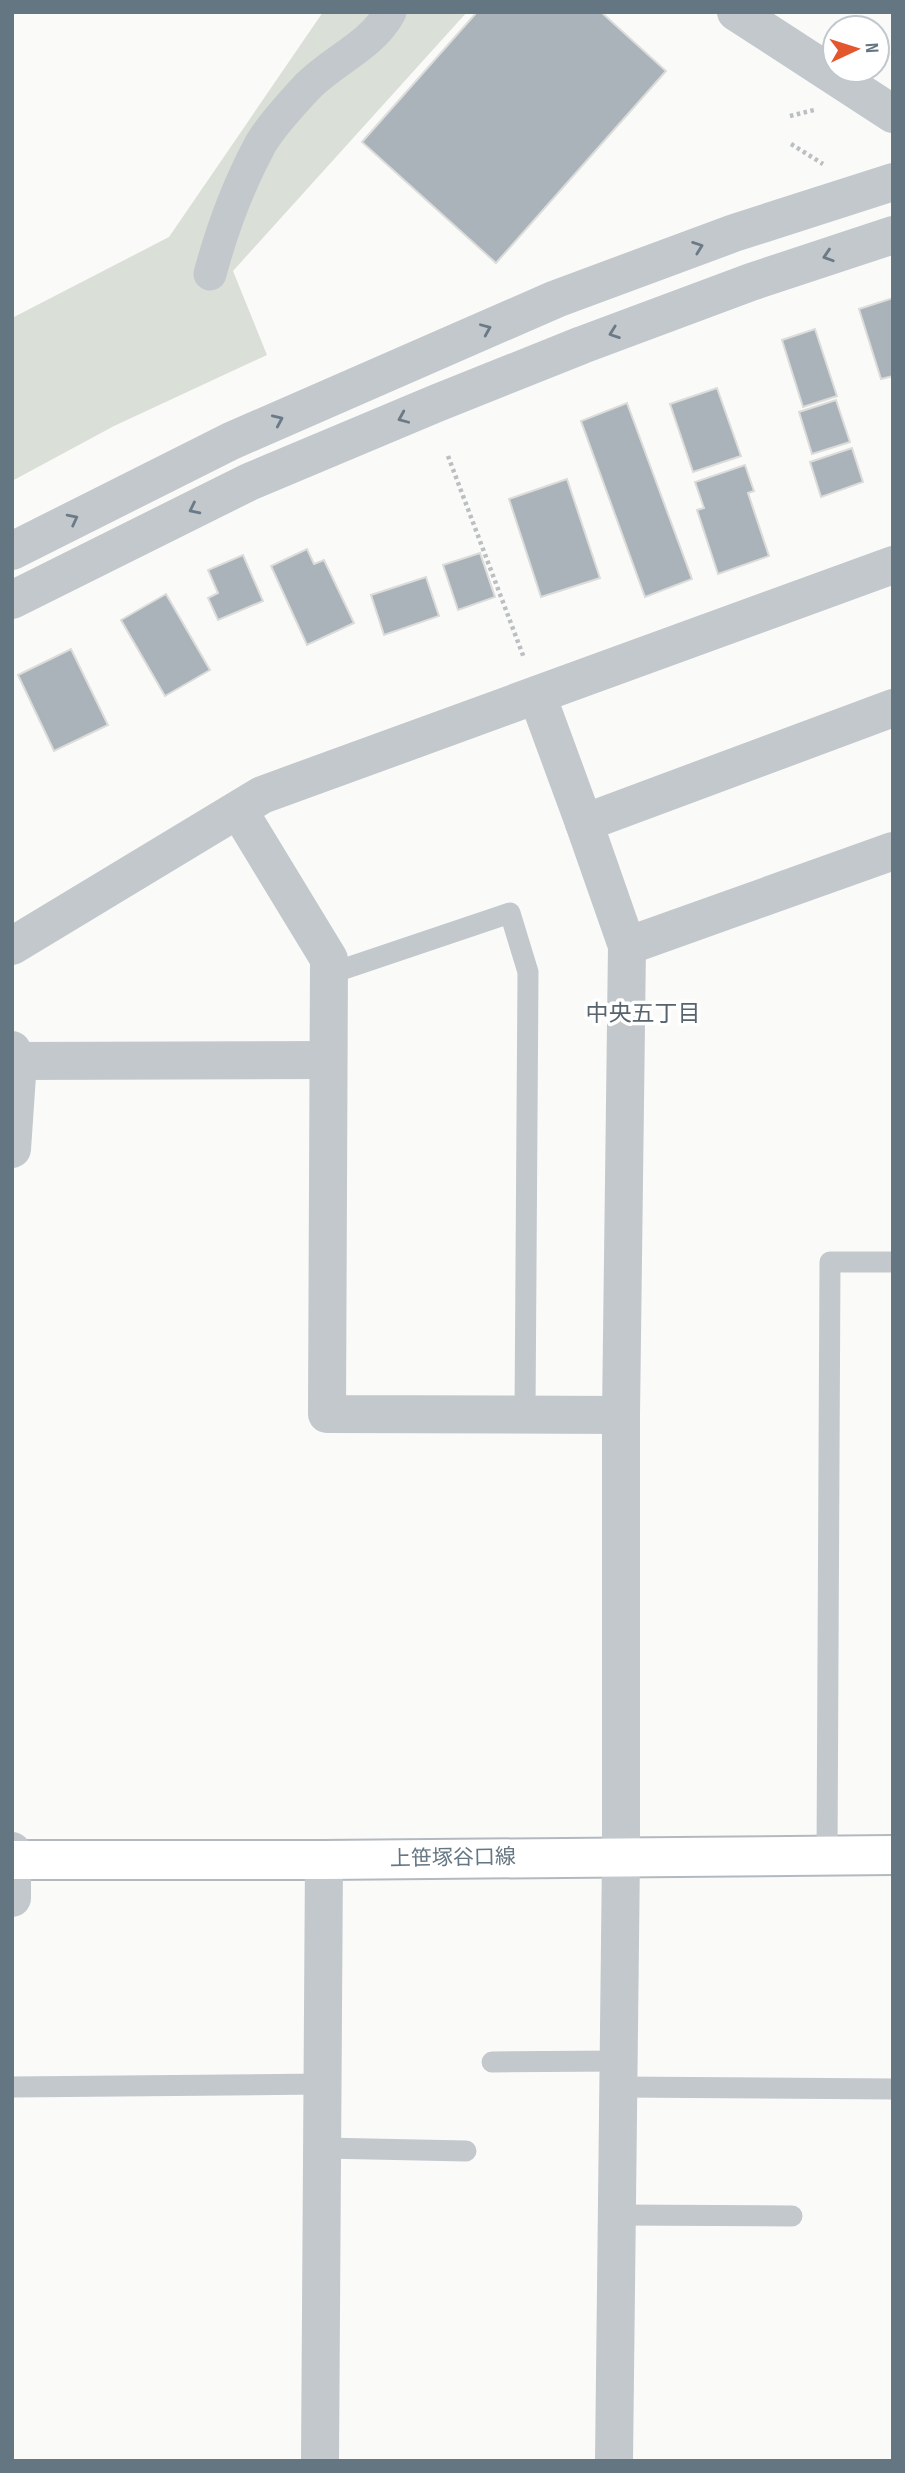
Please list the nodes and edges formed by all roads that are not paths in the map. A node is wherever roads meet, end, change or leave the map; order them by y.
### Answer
1 (390, 12) edge
2 (736, 12) edge
3 (893, 114) edge
4 (893, 182) edge
5 (893, 235) edge
6 (211, 274) dead end
7 (12, 551) edge
8 (893, 565) edge
9 (12, 600) edge
10 (537, 695) junction
11 (893, 708) edge
12 (239, 811) junction
13 (584, 823) junction
14 (893, 851) edge
15 (12, 946) edge
16 (627, 947) junction
17 (329, 974) junction
18 (15, 1056) edge
19 (328, 1060) junction
20 (12, 1149) edge
21 (893, 1262) edge
22 (525, 1414) junction
23 (621, 1415) junction
24 (12, 1851) edge
25 (827, 1855) junction
26 (893, 1855) edge
27 (621, 1856) junction
28 (12, 1860) edge
29 (324, 1860) junction
30 (12, 1898) edge
31 (492, 2062) dead end
32 (618, 2074) junction
33 (323, 2084) junction
34 (12, 2087) edge
35 (893, 2089) edge
36 (323, 2148) junction
37 (466, 2151) dead end
38 (616, 2215) junction
39 (792, 2216) dead end
40 (320, 2461) edge
41 (614, 2461) edge

1 - 6 street
2 - 3 street
7 -> 4 street
5 -> 9 street
8 - 10 street
10 - 12 street
10 - 13 street
11 - 13 street
12 - 15 street
12 - 17 street
13 - 16 street
14 - 16 street
16 - 23 street
17 - 19 street
17 - 22 lane
18 - 19 street
18 - 20 street
19 - 22 street
21 - 25 lane
22 - 23 street
23 - 27 street
24 - 28 street
25 - 26 main road, 上笹塚谷口線
25 - 27 main road, 上笹塚谷口線
27 - 29 main road, 上笹塚谷口線
27 - 32 street
28 - 29 main road, 上笹塚谷口線
28 - 30 street
29 - 33 street
31 - 32 lane
32 - 35 lane
32 - 38 street
33 - 34 lane
33 - 36 street
36 - 37 lane
36 - 40 street
38 - 39 lane
38 - 41 street

